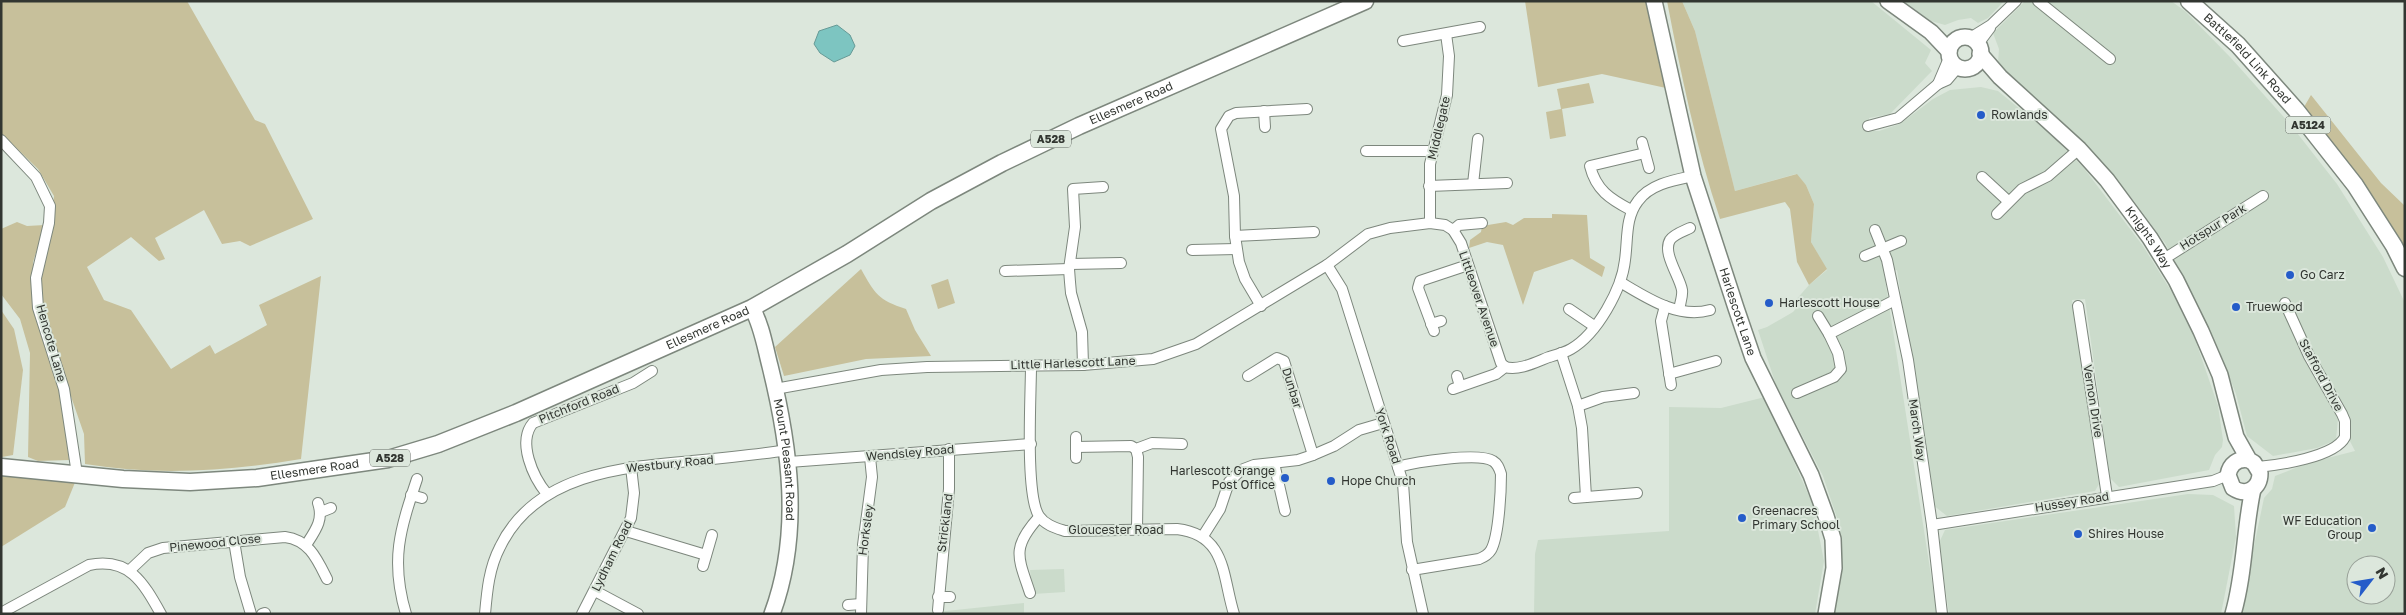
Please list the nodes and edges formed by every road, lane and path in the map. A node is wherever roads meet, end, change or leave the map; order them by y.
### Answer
1 (1366, 1) edge
2 (1654, 1) edge
3 (1888, 1) edge
4 (2016, 1) edge
5 (2038, 1) edge
6 (2189, 1) edge
7 (1480, 27) dead end
8 (1446, 34) junction
9 (1403, 41) dead end
10 (1964, 52) junction
11 (2110, 59) dead end
12 (1307, 108) dead end
13 (1264, 111) junction
14 (1868, 126) dead end
15 (1265, 127) dead end
16 (1478, 139) dead end
17 (1, 140) edge
18 (1642, 142) dead end
19 (2079, 150) junction
20 (1366, 151) dead end
21 (1432, 151) junction
22 (1645, 153) junction
23 (1649, 168) dead end
24 (1693, 176) junction
25 (1982, 177) dead end
26 (1507, 183) dead end
27 (1473, 184) junction
28 (1429, 186) junction
29 (1103, 187) dead end
30 (2263, 196) dead end
31 (2008, 201) junction
32 (1631, 210) junction
33 (1997, 214) dead end
34 (1430, 223) junction
35 (1482, 223) dead end
36 (1690, 228) dead end
37 (1453, 230) junction
38 (1875, 230) dead end
39 (1314, 232) dead end
40 (1235, 236) junction
41 (1901, 242) dead end
42 (1883, 248) junction
43 (1236, 249) junction
44 (1192, 250) dead end
45 (1865, 256) dead end
46 (2164, 258) junction
47 (1121, 263) dead end
48 (1327, 265) junction
49 (1468, 265) junction
50 (1070, 266) junction
51 (2405, 268) edge
52 (1005, 271) dead end
53 (1620, 282) junction
54 (1895, 300) junction
55 (2286, 303) dead end
56 (1261, 306) junction
57 (1665, 306) junction
58 (2078, 306) dead end
59 (752, 308) junction
60 (1569, 310) dead end
61 (1679, 310) junction
62 (1710, 310) dead end
63 (1818, 316) dead end
64 (1435, 325) dead end
65 (1594, 326) junction
66 (1829, 334) junction
67 (1561, 353) junction
68 (1716, 361) dead end
69 (1083, 365) junction
70 (1031, 366) junction
71 (1505, 367) junction
72 (652, 371) dead end
73 (1669, 374) junction
74 (1248, 376) dead end
75 (1457, 384) dead end
76 (1671, 385) dead end
77 (775, 389) junction
78 (1634, 393) dead end
79 (1797, 393) dead end
80 (1578, 406) junction
81 (1383, 423) junction
82 (1031, 444) junction
83 (1182, 444) dead end
84 (948, 449) junction
85 (1136, 449) junction
86 (1313, 455) junction
87 (788, 456) junction
88 (870, 457) junction
89 (1076, 458) dead end
90 (1274, 462) junction
91 (1, 467) edge
92 (631, 467) junction
93 (1398, 467) junction
94 (77, 474) junction
95 (2244, 477) junction
96 (417, 479) dead end
97 (1637, 493) dead end
98 (547, 494) junction
99 (411, 495) junction
100 (2107, 496) junction
101 (1586, 497) junction
102 (422, 498) dead end
103 (1574, 498) dead end
104 (323, 508) dead end
105 (1285, 511) dead end
106 (1039, 517) junction
107 (1932, 525) junction
108 (1137, 529) junction
109 (626, 531) junction
110 (712, 535) dead end
111 (1204, 536) junction
112 (234, 541) junction
113 (306, 545) junction
114 (706, 555) junction
115 (703, 566) dead end
116 (130, 570) junction
117 (1412, 570) junction
118 (327, 579) dead end
119 (595, 591) junction
120 (1030, 593) dead end
121 (950, 597) dead end
122 (938, 598) junction
123 (848, 605) dead end
124 (861, 609) edge
125 (938, 610) dead end
126 (1, 613) edge
127 (161, 614) edge
128 (251, 614) edge
129 (406, 614) edge
130 (485, 614) edge
131 (582, 614) edge
132 (638, 614) edge
133 (772, 614) edge
134 (1234, 614) edge
135 (1424, 614) edge
136 (1826, 614) edge
137 (1942, 614) edge
138 (2233, 614) edge

1 - 59 main road, Ellesmere Road / A528
2 - 24 street, Harlescott Lane
3 - 10 street, Knights Way
4 - 10 street
5 - 11 street
6 - 51 main road, Battlefield Link Road / A5124
7 - 8 street
8 - 9 street
8 - 21 street, Middlegate
10 - 14 street
10 - 19 street, Knights Way
12 - 13 street
13 - 15 street
13 - 40 street
16 - 27 street
17 - 94 street, Hencote Lane
18 - 22 street
19 - 31 street
19 - 46 street, Knights Way
20 - 21 street
21 - 28 street, Middlegate
22 - 23 street
22 - 32 street
24 - 32 street
24 - 136 street, Harlescott Lane
25 - 31 street
26 - 27 street
27 - 28 street
28 - 34 street, Middlegate
29 - 50 street
30 - 46 street, Hotspur Park
31 - 33 street
32 - 53 street
34 - 37 street, Little Harlescott Lane
34 - 48 street, Little Harlescott Lane
35 - 37 street
36 - 61 street
37 - 49 street, Littleover Avenue
38 - 42 street, March Way
39 - 40 street
40 - 43 street
41 - 42 street
42 - 45 street
42 - 54 street, March Way
43 - 44 street
43 - 56 street
46 - 95 street, Knights Way
47 - 50 street
48 - 56 street, Little Harlescott Lane
48 - 81 street, York Road
49 - 64 street
49 - 71 street, Littleover Avenue
50 - 52 street
50 - 69 street
53 - 57 street
53 - 65 street
54 - 66 street
54 - 107 street, March Way
55 - 95 street, Stafford Drive
56 - 69 street, Little Harlescott Lane
57 - 61 street
57 - 73 street
58 - 100 street, Vernon Drive
59 - 77 street, Mount Pleasant Road
59 - 94 main road, Ellesmere Road / A528
60 - 65 street
61 - 62 street
63 - 66 street
65 - 67 street
66 - 79 street
67 - 71 street
67 - 80 street
68 - 73 street
69 - 70 street, Little Harlescott Lane
70 - 77 street, Little Harlescott Lane
70 - 82 street
71 - 75 street
72 - 98 street, Pitchford Road
73 - 76 street
74 - 86 street, Dunbar
77 - 87 street, Mount Pleasant Road
78 - 80 street
80 - 101 street
81 - 86 street
81 - 93 street, York Road
82 - 84 street, Wendsley Road
82 - 106 street
83 - 85 street
84 - 88 street, Wendsley Road
84 - 122 street, Strickland
85 - 89 street
85 - 108 street
86 - 90 street
87 - 88 street, Wendsley Road
87 - 92 street, Westbury Road
87 - 133 street, Mount Pleasant Road
88 - 124 street, Horksley
90 - 105 street
90 - 111 street
91 - 94 main road, Ellesmere Road / A528
92 - 98 street, Westbury Road
92 - 109 street, Lydham Road
93 - 117 street, York Road
93 - 117 street
95 - 100 street, Hussey Road
95 - 138 street
96 - 99 street
97 - 101 street
98 - 130 street, Westbury Road
99 - 102 street
99 - 129 street
100 - 107 street, Hussey Road
101 - 103 street
104 - 113 street
106 - 108 street, Gloucester Road
106 - 120 street
107 - 137 street, March Way
108 - 111 street, Gloucester Road
109 - 114 street
109 - 119 street, Lydham Road
110 - 114 street
111 - 134 street
112 - 113 street, Pinewood Close
112 - 116 street, Pinewood Close
112 - 128 street
113 - 118 street
114 - 115 street
116 - 126 street
116 - 127 street
117 - 135 street, York Road
119 - 131 street, Lydham Road
119 - 132 street
121 - 122 street
122 - 125 street, Strickland
123 - 124 street, Horksley

